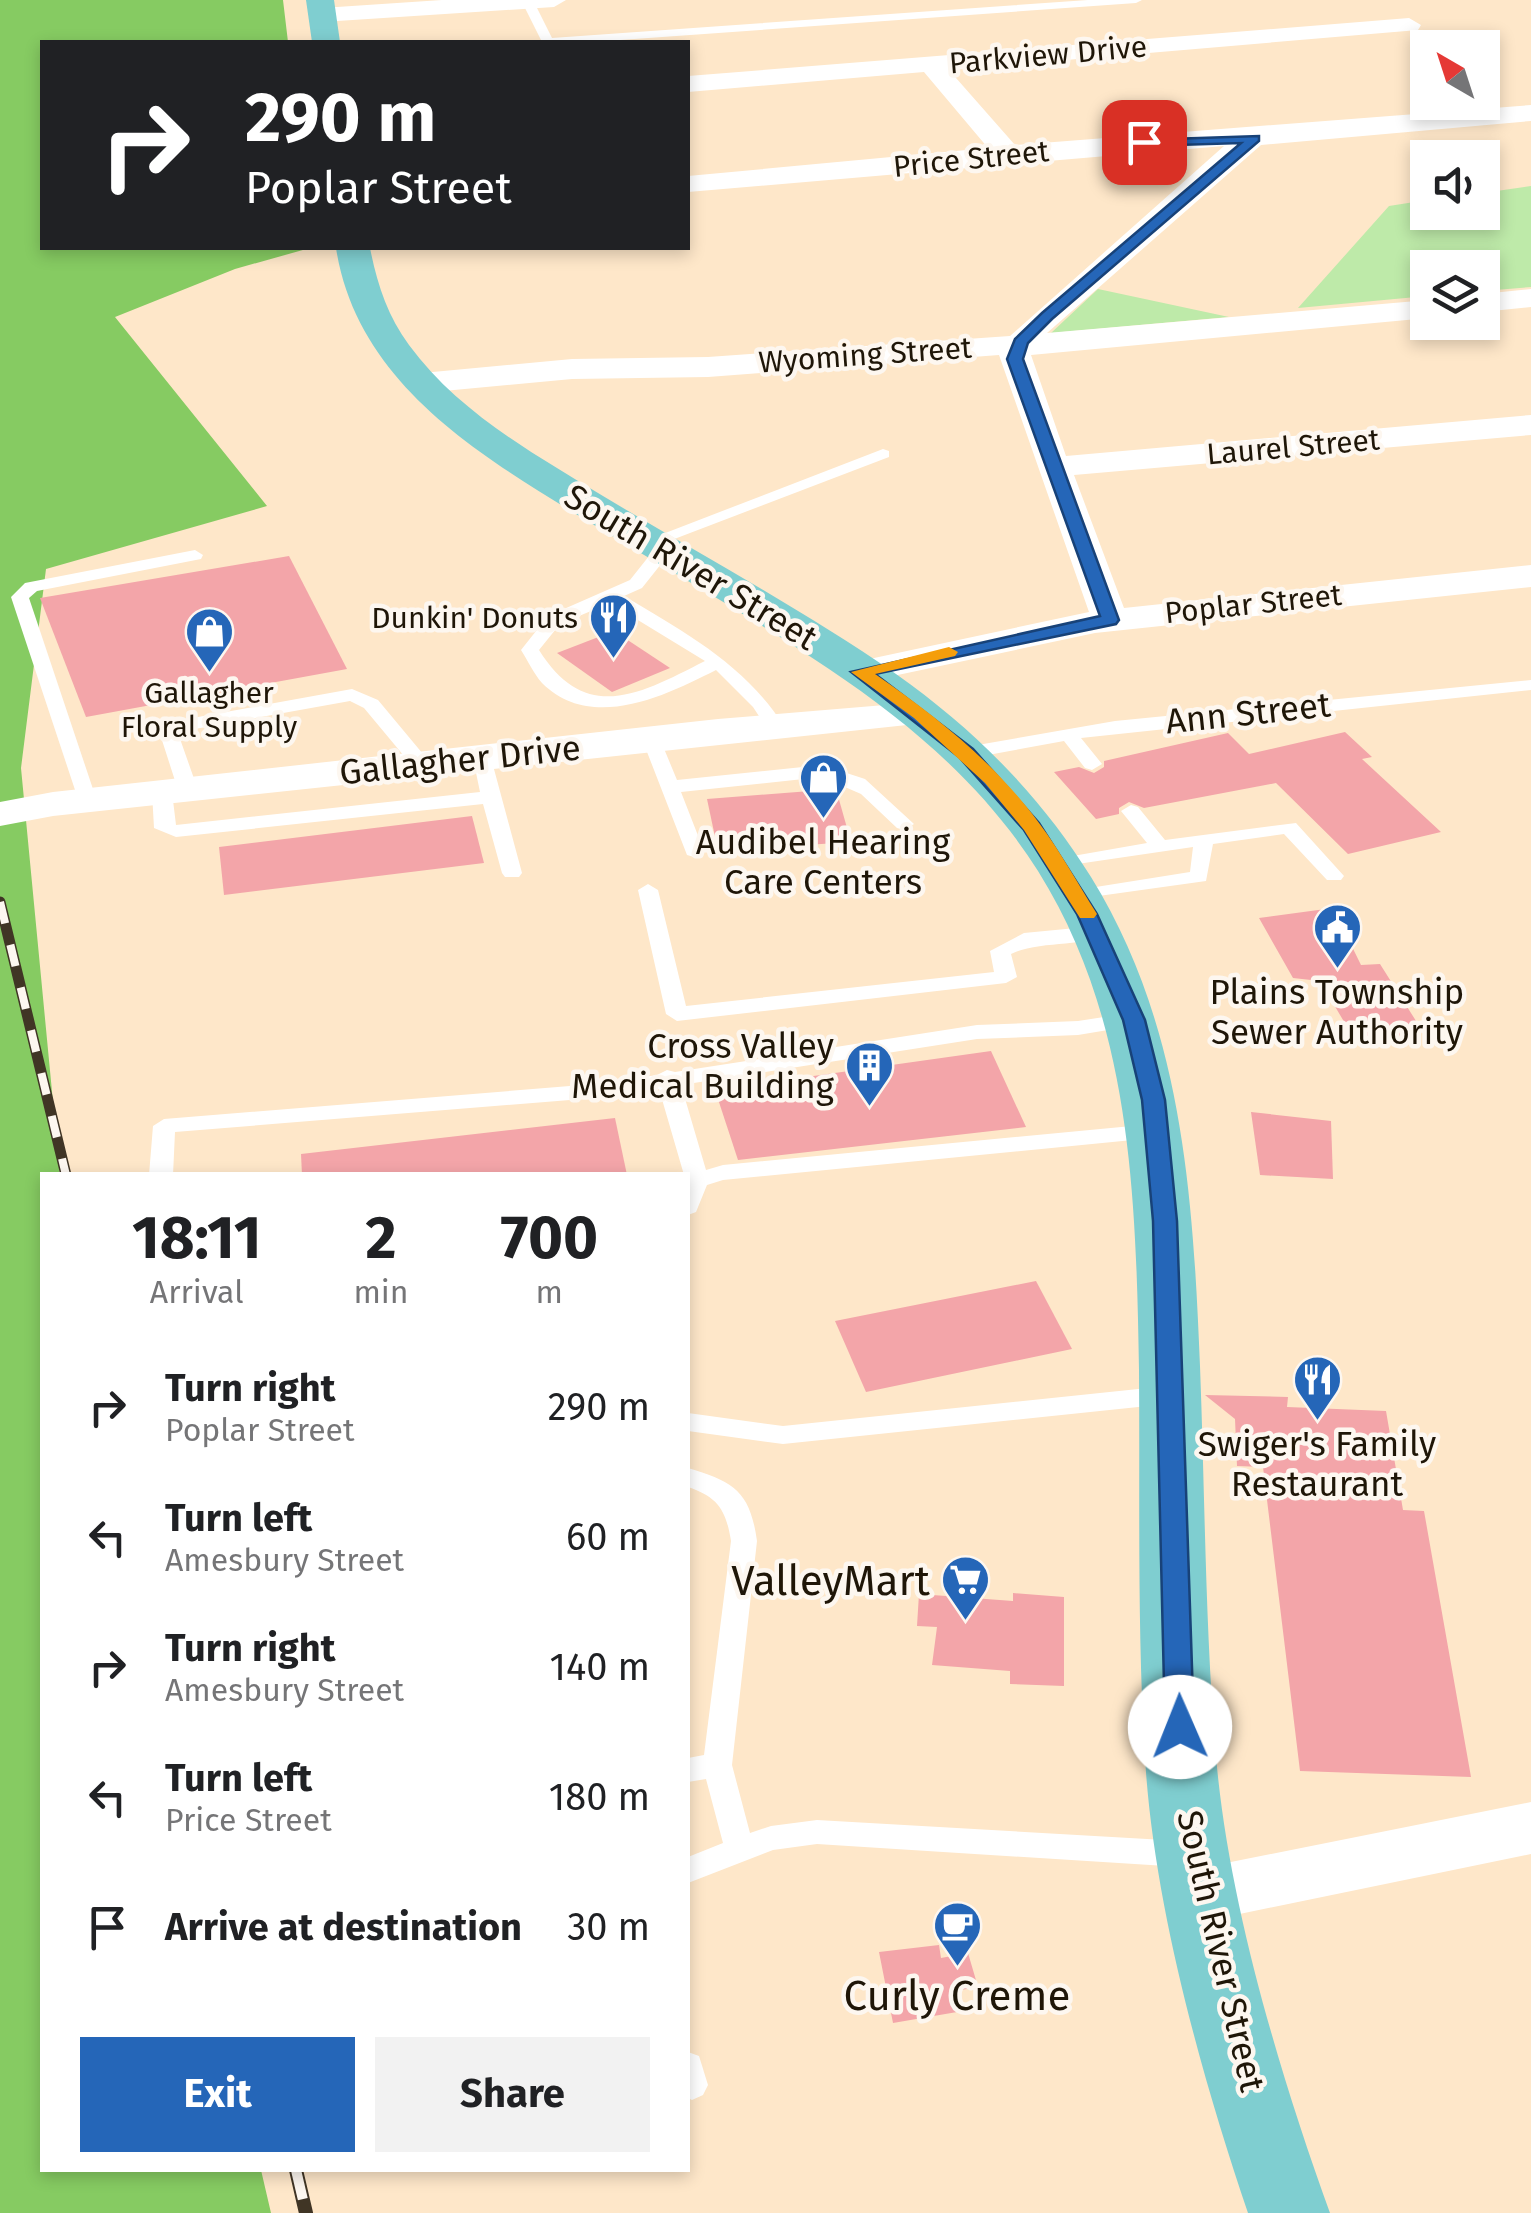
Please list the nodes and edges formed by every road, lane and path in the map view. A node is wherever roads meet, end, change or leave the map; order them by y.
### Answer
1 (554, 0) edge
2 (1136, 0) edge
3 (1380, 0) edge
4 (528, 1) edge
5 (323, 19) edge
6 (1409, 25) junction
7 (1416, 30) edge
8 (548, 40) edge
9 (577, 40) edge
10 (930, 64) junction
11 (690, 84) edge
12 (1500, 95) edge
13 (1526, 113) edge
14 (1254, 138) junction
15 (1009, 156) junction
16 (690, 184) edge
17 (354, 250) edge
18 (1531, 298) edge
19 (1500, 301) edge
20 (1410, 311) edge
21 (1020, 344) junction
22 (422, 383) junction
23 (1531, 425) edge
24 (883, 454) dead end
25 (1055, 468) junction
26 (656, 546) junction
27 (195, 556) dead end
28 (1531, 576) edge
29 (612, 596) junction
30 (1110, 620) junction
31 (717, 662) junction
32 (860, 672) junction
33 (1531, 685) edge
34 (921, 714) junction
35 (775, 726) junction
36 (1068, 734) junction
37 (652, 739) junction
38 (966, 753) junction
39 (482, 758) junction
40 (421, 764) junction
41 (1092, 764) dead end
42 (670, 786) junction
43 (175, 791) junction
44 (491, 797) junction
45 (88, 800) junction
46 (1132, 811) dead end
47 (0, 814) edge
48 (904, 824) dead end
49 (1204, 839) junction
50 (1160, 846) junction
51 (694, 851) dead end
52 (512, 874) dead end
53 (1334, 876) dead end
54 (648, 890) dead end
55 (1077, 897) junction
56 (1134, 1020) junction
57 (667, 1077) junction
58 (1156, 1131) junction
59 (161, 1172) edge
60 (697, 1180) junction
61 (690, 1201) edge
62 (1170, 1394) junction
63 (690, 1422) edge
64 (690, 1479) edge
65 (702, 1767) edge
66 (1531, 1828) edge
67 (740, 1850) junction
68 (690, 1869) edge
69 (1198, 1874) junction
70 (1290, 2213) edge

1 - 4 street
2 - 9 lane
3 - 6 street
4 - 5 street
4 - 8 lane
6 - 7 street
6 - 10 street, Parkview Drive
10 - 11 street, Parkview Drive
10 - 15 street
12 - 13 street
13 - 14 street, Price Street
14 - 15 street, Price Street
14 - 21 street
15 - 16 street, Price Street
17 - 22 main road, South River Street
18 - 19 street
20 - 21 street, Wyoming Street
21 - 22 street, Wyoming Street
21 - 25 street
22 - 26 main road, South River Street
23 - 25 street, Laurel Street
24 - 26 lane
25 - 30 street
26 - 29 lane
26 - 32 main road, South River Street
27 - 45 lane
28 - 30 street, Poplar Street
29 - 31 lane
29 - 31 lane
30 - 32 street, Poplar Street
31 - 35 lane
32 - 34 main road, South River Street
33 - 36 lane, Ann Street
34 - 35 street, Gallagher Drive
34 - 38 main road, South River Street
35 - 37 street, Gallagher Drive
36 - 38 lane, Ann Street
36 - 41 lane
37 - 39 street, Gallagher Drive
37 - 42 lane
38 - 55 main road, South River Street
39 - 40 street, Gallagher Drive
39 - 44 lane
40 - 43 street, Gallagher Drive
40 - 43 lane
42 - 48 lane
42 - 51 lane
43 - 44 lane
43 - 45 street, Gallagher Drive
44 - 52 lane
45 - 47 street, Gallagher Drive
46 - 50 lane
49 - 50 lane
49 - 53 lane
49 - 55 lane
50 - 55 lane
54 - 55 lane
55 - 56 main road, South River Street
56 - 57 lane
56 - 58 main road, South River Street
57 - 59 lane
57 - 60 lane
58 - 60 lane
58 - 62 main road, South River Street
60 - 61 lane
62 - 63 lane
62 - 69 main road, South River Street
64 - 65 lane
65 - 67 lane
66 - 69 street
67 - 68 lane
67 - 69 lane
69 - 70 main road, South River Street

